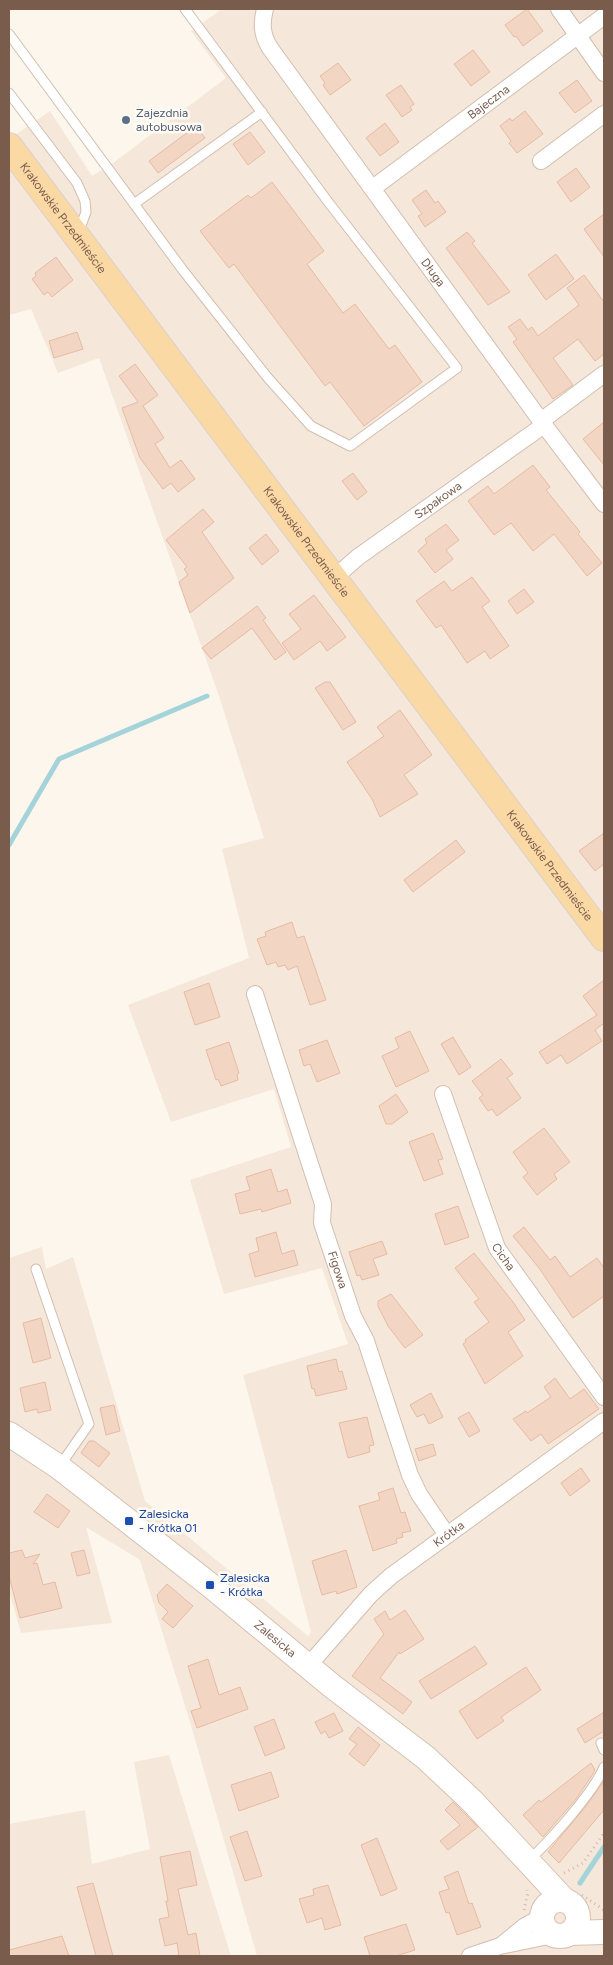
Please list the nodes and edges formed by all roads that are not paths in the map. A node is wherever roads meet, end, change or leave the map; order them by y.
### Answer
1 (185, 9) edge
2 (265, 9) edge
3 (559, 9) edge
4 (604, 16) edge
5 (9, 34) edge
6 (578, 35) junction
7 (604, 73) edge
8 (9, 93) edge
9 (262, 112) junction
10 (604, 114) edge
11 (9, 146) edge
12 (541, 161) dead end
13 (372, 188) junction
14 (134, 204) junction
15 (77, 236) junction
16 (604, 374) edge
17 (543, 423) junction
18 (604, 504) edge
19 (334, 578) junction
20 (604, 938) edge
21 (255, 994) dead end
22 (443, 1094) dead end
23 (36, 1269) dead end
24 (604, 1397) edge
25 (604, 1421) edge
26 (9, 1434) edge
27 (59, 1467) junction
28 (447, 1535) junction
29 (308, 1666) junction
30 (604, 1767) edge
31 (527, 1862) junction
32 (569, 1916) edge
33 (604, 1932) edge
34 (502, 1951) edge
35 (470, 1956) edge

1 - 9 lane
2 - 13 street, Długa
3 - 6 street
4 - 6 street, Bajeczna
5 - 14 lane
6 - 7 street
6 - 13 street, Bajeczna
8 - 15 lane
9 - 14 lane
9 - 14 lane
10 - 12 street
11 - 15 main road, Krakowskie Przedmieście
13 - 17 street, Długa
15 - 19 main road, Krakowskie Przedmieście
16 - 17 street, Szpakowa
17 - 18 street, Długa
17 - 19 street, Szpakowa
19 - 20 main road, Krakowskie Przedmieście
21 - 28 street, Figowa
22 - 24 street, Cicha
23 - 27 lane
25 - 28 street, Krótka
26 - 27 street, Zalesicka
27 - 29 street, Zalesicka
28 - 29 street, Krótka
29 - 31 street, Zalesicka
30 - 31 lane
31 - 32 street, Zalesicka
32 - 33 street
32 - 34 street
34 - 35 street

